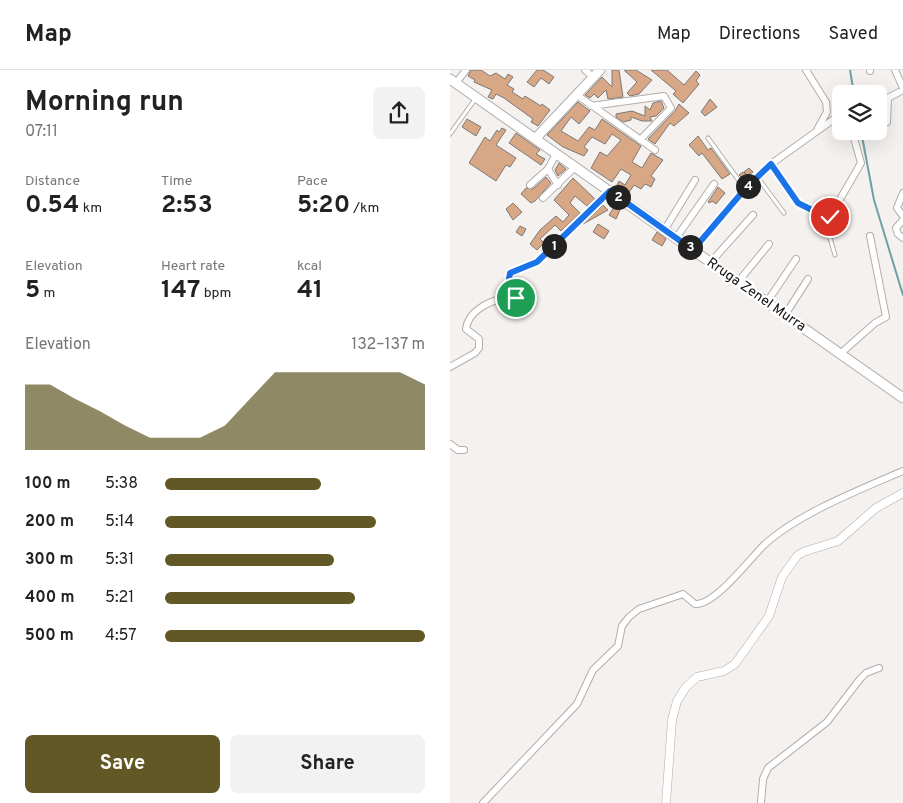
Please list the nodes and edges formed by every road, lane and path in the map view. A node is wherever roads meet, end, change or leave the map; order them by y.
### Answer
1 (466, 70) edge
2 (585, 70) edge
3 (600, 70) edge
4 (806, 70) edge
5 (895, 70) edge
6 (593, 77) junction
7 (453, 81) edge
8 (903, 89) edge
9 (577, 95) junction
10 (477, 98) junction
11 (592, 106) junction
12 (832, 120) edge
13 (887, 122) dead end
14 (817, 130) junction
15 (450, 134) edge
16 (708, 138) dead end
17 (535, 139) junction
18 (640, 140) junction
19 (855, 140) edge
20 (655, 150) dead end
21 (556, 154) junction
22 (771, 164) junction
23 (575, 167) junction
24 (548, 169) junction
25 (757, 177) junction
26 (695, 180) dead end
27 (714, 184) dead end
28 (530, 185) dead end
29 (558, 185) junction
30 (745, 189) junction
31 (610, 191) junction
32 (903, 194) edge
33 (543, 198) dead end
34 (784, 213) dead end
35 (753, 215) dead end
36 (903, 218) edge
37 (825, 221) junction
38 (665, 229) junction
39 (870, 236) dead end
40 (676, 238) junction
41 (903, 238) edge
42 (769, 244) dead end
43 (693, 250) junction
44 (835, 254) dead end
45 (796, 259) dead end
46 (710, 263) junction
47 (808, 279) dead end
48 (738, 282) junction
49 (767, 302) junction
50 (785, 315) junction
51 (840, 354) junction
52 (450, 367) edge
53 (903, 398) edge
54 (450, 444) edge
55 (464, 450) dead end
56 (903, 470) edge
57 (903, 493) edge
58 (879, 668) dead end
59 (483, 803) edge
60 (666, 803) edge
61 (761, 803) edge

1 - 7 street
2 - 6 street
3 - 6 main road
4 - 14 street
5 - 8 street
6 - 9 main road
7 - 10 main road, Rruga Zenel Murra
8 - 13 street
9 - 11 street
9 - 17 main road
10 - 15 lane
10 - 17 main road, Rruga Zenel Murra
11 - 18 street
11 - 18 street
12 - 14 street
14 - 22 street
16 - 30 lane
17 - 21 main road, Rruga Zenel Murra
18 - 20 street
19 - 37 street
21 - 23 main road, Rruga Zenel Murra
21 - 24 street
22 - 25 street
22 - 37 street
23 - 29 street
23 - 31 main road, Rruga Zenel Murra
24 - 28 street
24 - 29 street
25 - 30 street
25 - 34 lane
26 - 38 street
27 - 40 street
29 - 33 street
30 - 43 street
31 - 38 main road, Rruga Zenel Murra
31 - 52 street
32 - 36 street
35 - 46 street
36 - 41 street
37 - 44 lane
38 - 40 main road, Rruga Zenel Murra
39 - 51 street
40 - 43 main road, Rruga Zenel Murra
42 - 48 street
43 - 46 main road, Rruga Zenel Murra
45 - 49 street
46 - 48 main road, Rruga Zenel Murra
47 - 50 street
48 - 49 main road, Rruga Zenel Murra
49 - 50 main road, Rruga Zenel Murra
50 - 51 main road, Rruga Zenel Murra
51 - 53 main road, Rruga Zenel Murra
54 - 55 street
56 - 59 street
57 - 60 street
58 - 61 street

